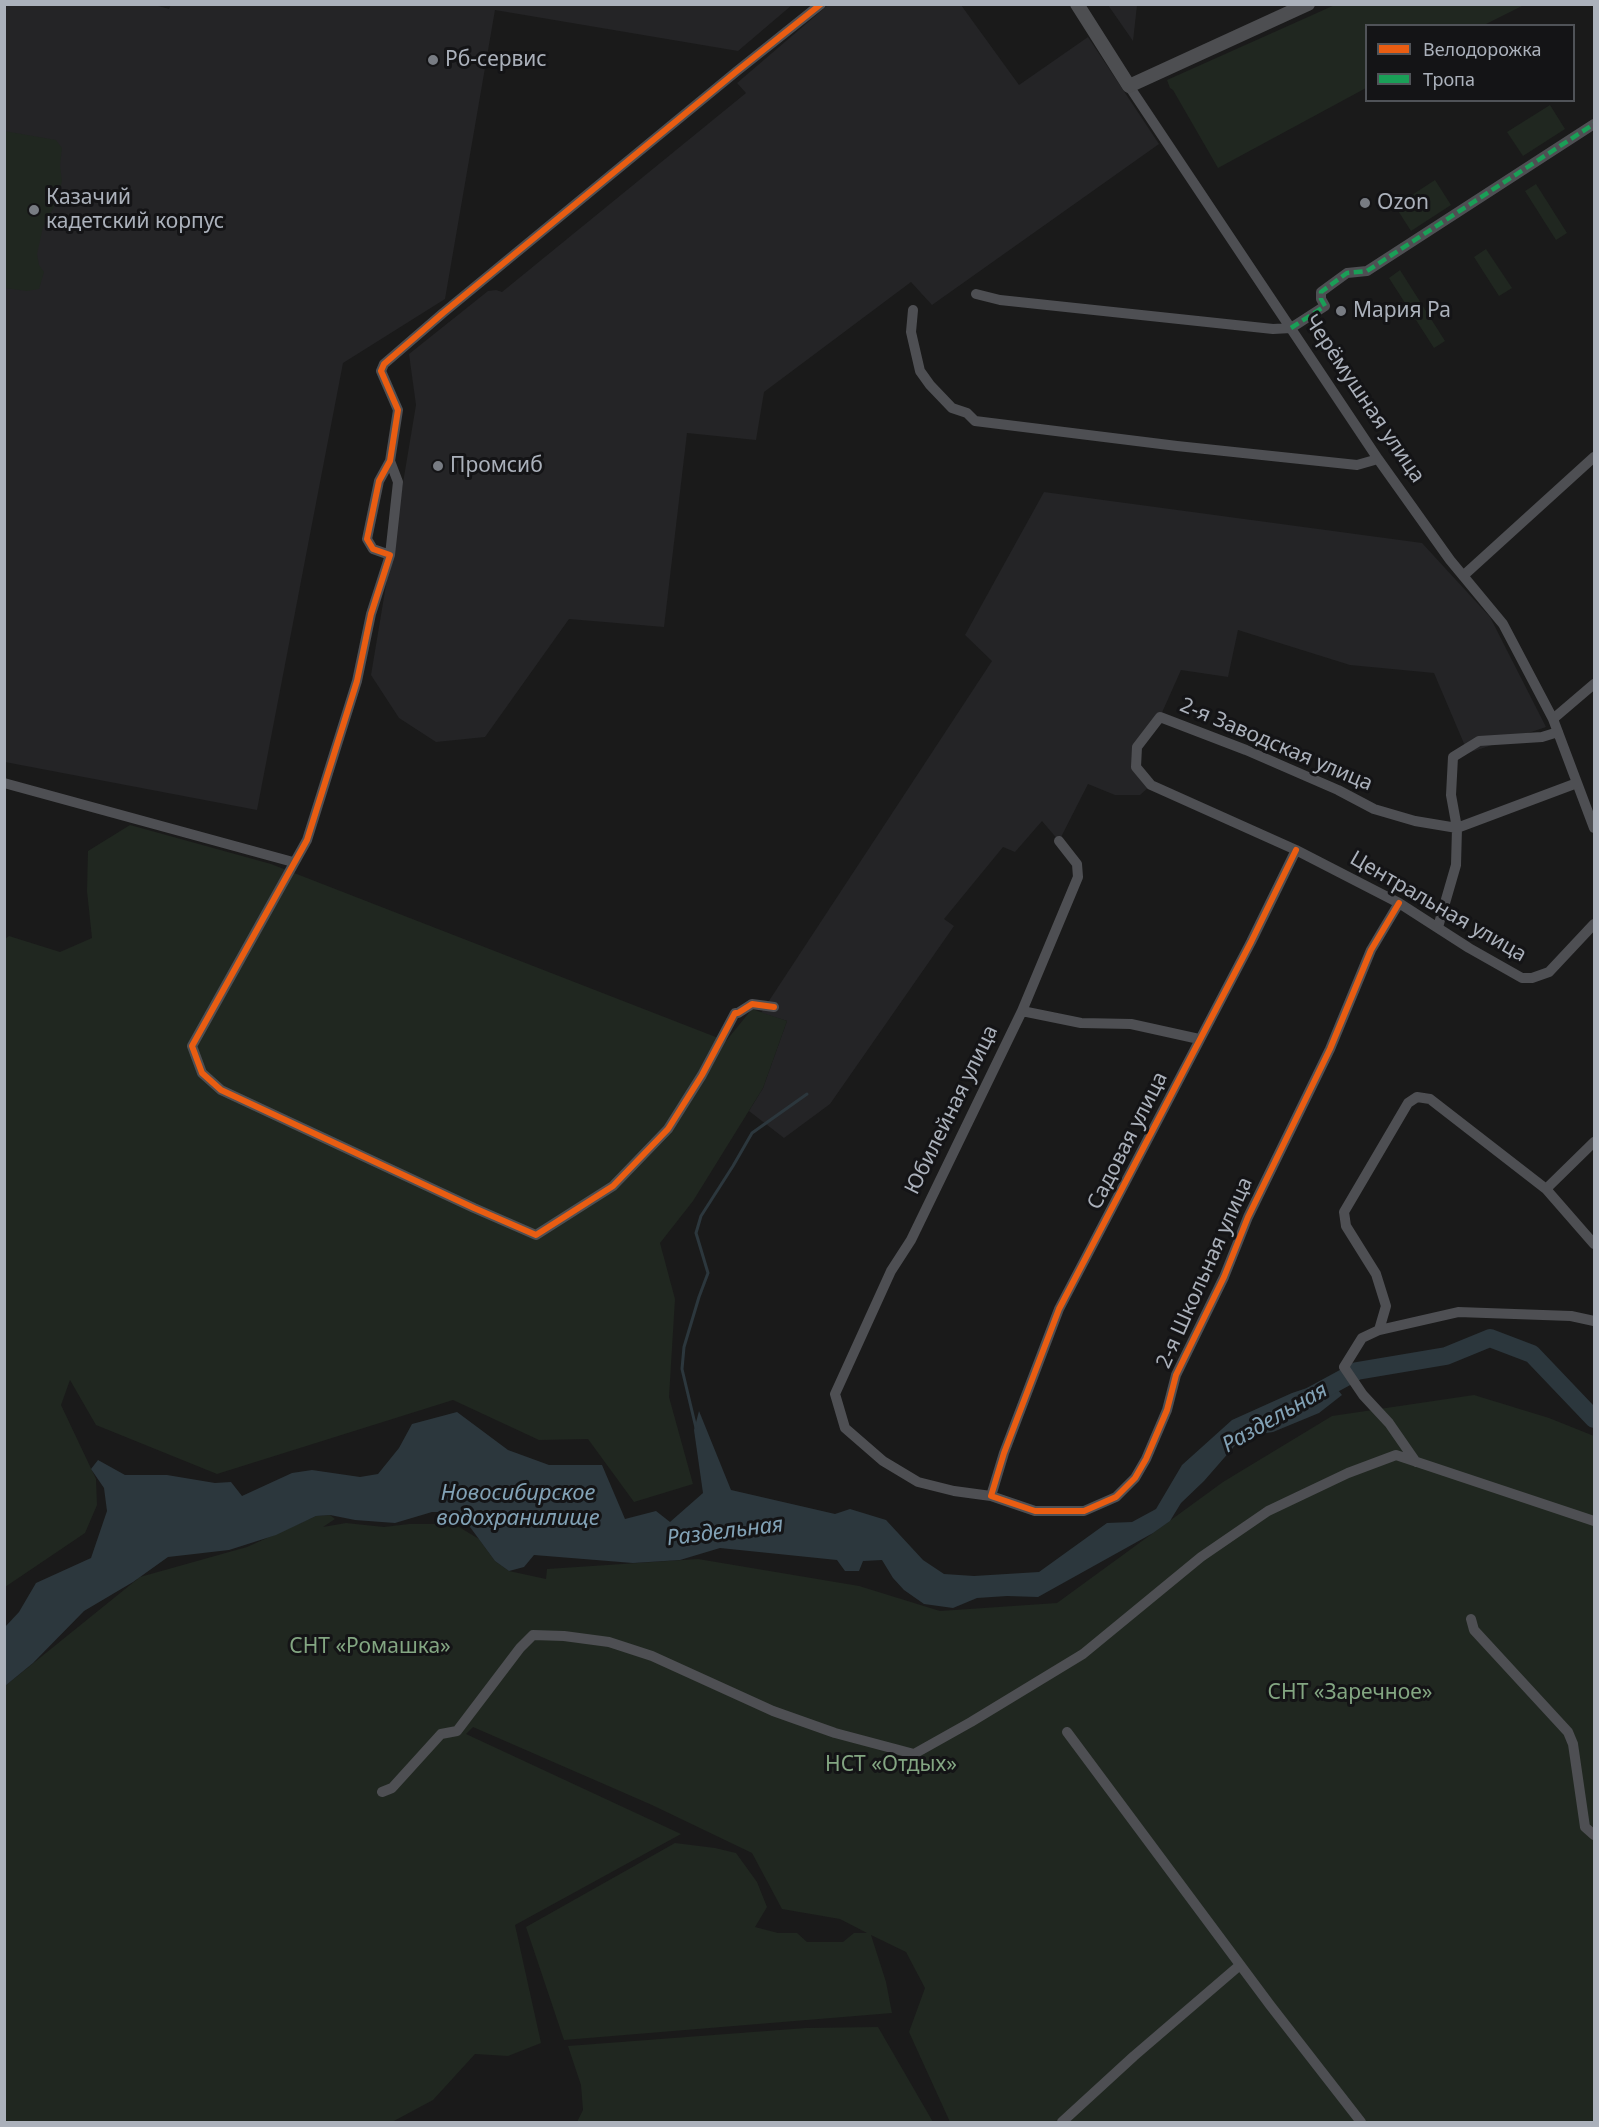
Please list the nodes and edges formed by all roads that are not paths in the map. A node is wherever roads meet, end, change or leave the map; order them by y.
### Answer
1 (821, 4) edge
2 (1077, 4) edge
3 (1308, 4) edge
4 (1129, 86) junction
5 (1594, 124) edge
6 (976, 294) dead end
7 (913, 310) dead end
8 (1291, 328) junction
9 (1594, 457) edge
10 (1378, 459) junction
11 (390, 461) junction
12 (390, 555) junction
13 (1463, 576) junction
14 (1594, 684) edge
15 (1553, 720) junction
16 (1558, 732) junction
17 (4, 783) edge
18 (1577, 783) junction
19 (1151, 785) joint
20 (1457, 828) junction
21 (1594, 828) edge
22 (1059, 841) dead end
23 (1296, 850) junction
24 (293, 862) junction
25 (1399, 903) junction
26 (1594, 924) edge
27 (1438, 927) junction
28 (774, 1007) dead end
29 (1022, 1011) junction
30 (1199, 1040) junction
31 (1594, 1142) edge
32 (1546, 1189) junction
33 (1594, 1244) edge
34 (1594, 1321) edge
35 (1379, 1330) junction
36 (835, 1394) joint
37 (1417, 1463) junction
38 (991, 1496) junction
39 (1594, 1521) edge
40 (1471, 1619) dead end
41 (1067, 1732) dead end
42 (382, 1792) dead end
43 (1594, 1835) edge
44 (1240, 1965) junction
45 (1062, 2122) edge
46 (1360, 2122) edge

1 - 11 street
2 - 4 street, Черёмушная улица
3 - 4 street
4 - 8 street, Черёмушная улица
5 - 8 street
6 - 8 street
7 - 10 street
8 - 10 street, Черёмушная улица
9 - 13 street
10 - 13 street, Черёмушная улица
11 - 12 street
11 - 12 street
12 - 24 street
13 - 15 street, Черёмушная улица
14 - 15 street
15 - 16 street, Черёмушная улица
16 - 18 street, Черёмушная улица
16 - 20 street
17 - 24 street
18 - 20 street
18 - 21 street, Черёмушная улица
19 - 20 street, 2-я Заводская улица
19 - 23 street, Центральная улица
20 - 27 street
22 - 29 street, Юбилейная улица
23 - 25 street, Центральная улица
23 - 30 street, Садовая улица
24 - 28 street
25 - 27 street, Центральная улица
25 - 38 street, 2-я Школьная улица
26 - 27 street, Центральная улица
29 - 30 street
29 - 36 street, Юбилейная улица
30 - 38 street, Садовая улица
31 - 32 street
32 - 33 street
32 - 35 street
34 - 35 street
35 - 37 street
36 - 38 street, 2-я Школьная улица
37 - 39 street
37 - 42 street
40 - 43 street
41 - 44 street
44 - 45 street
44 - 46 street

